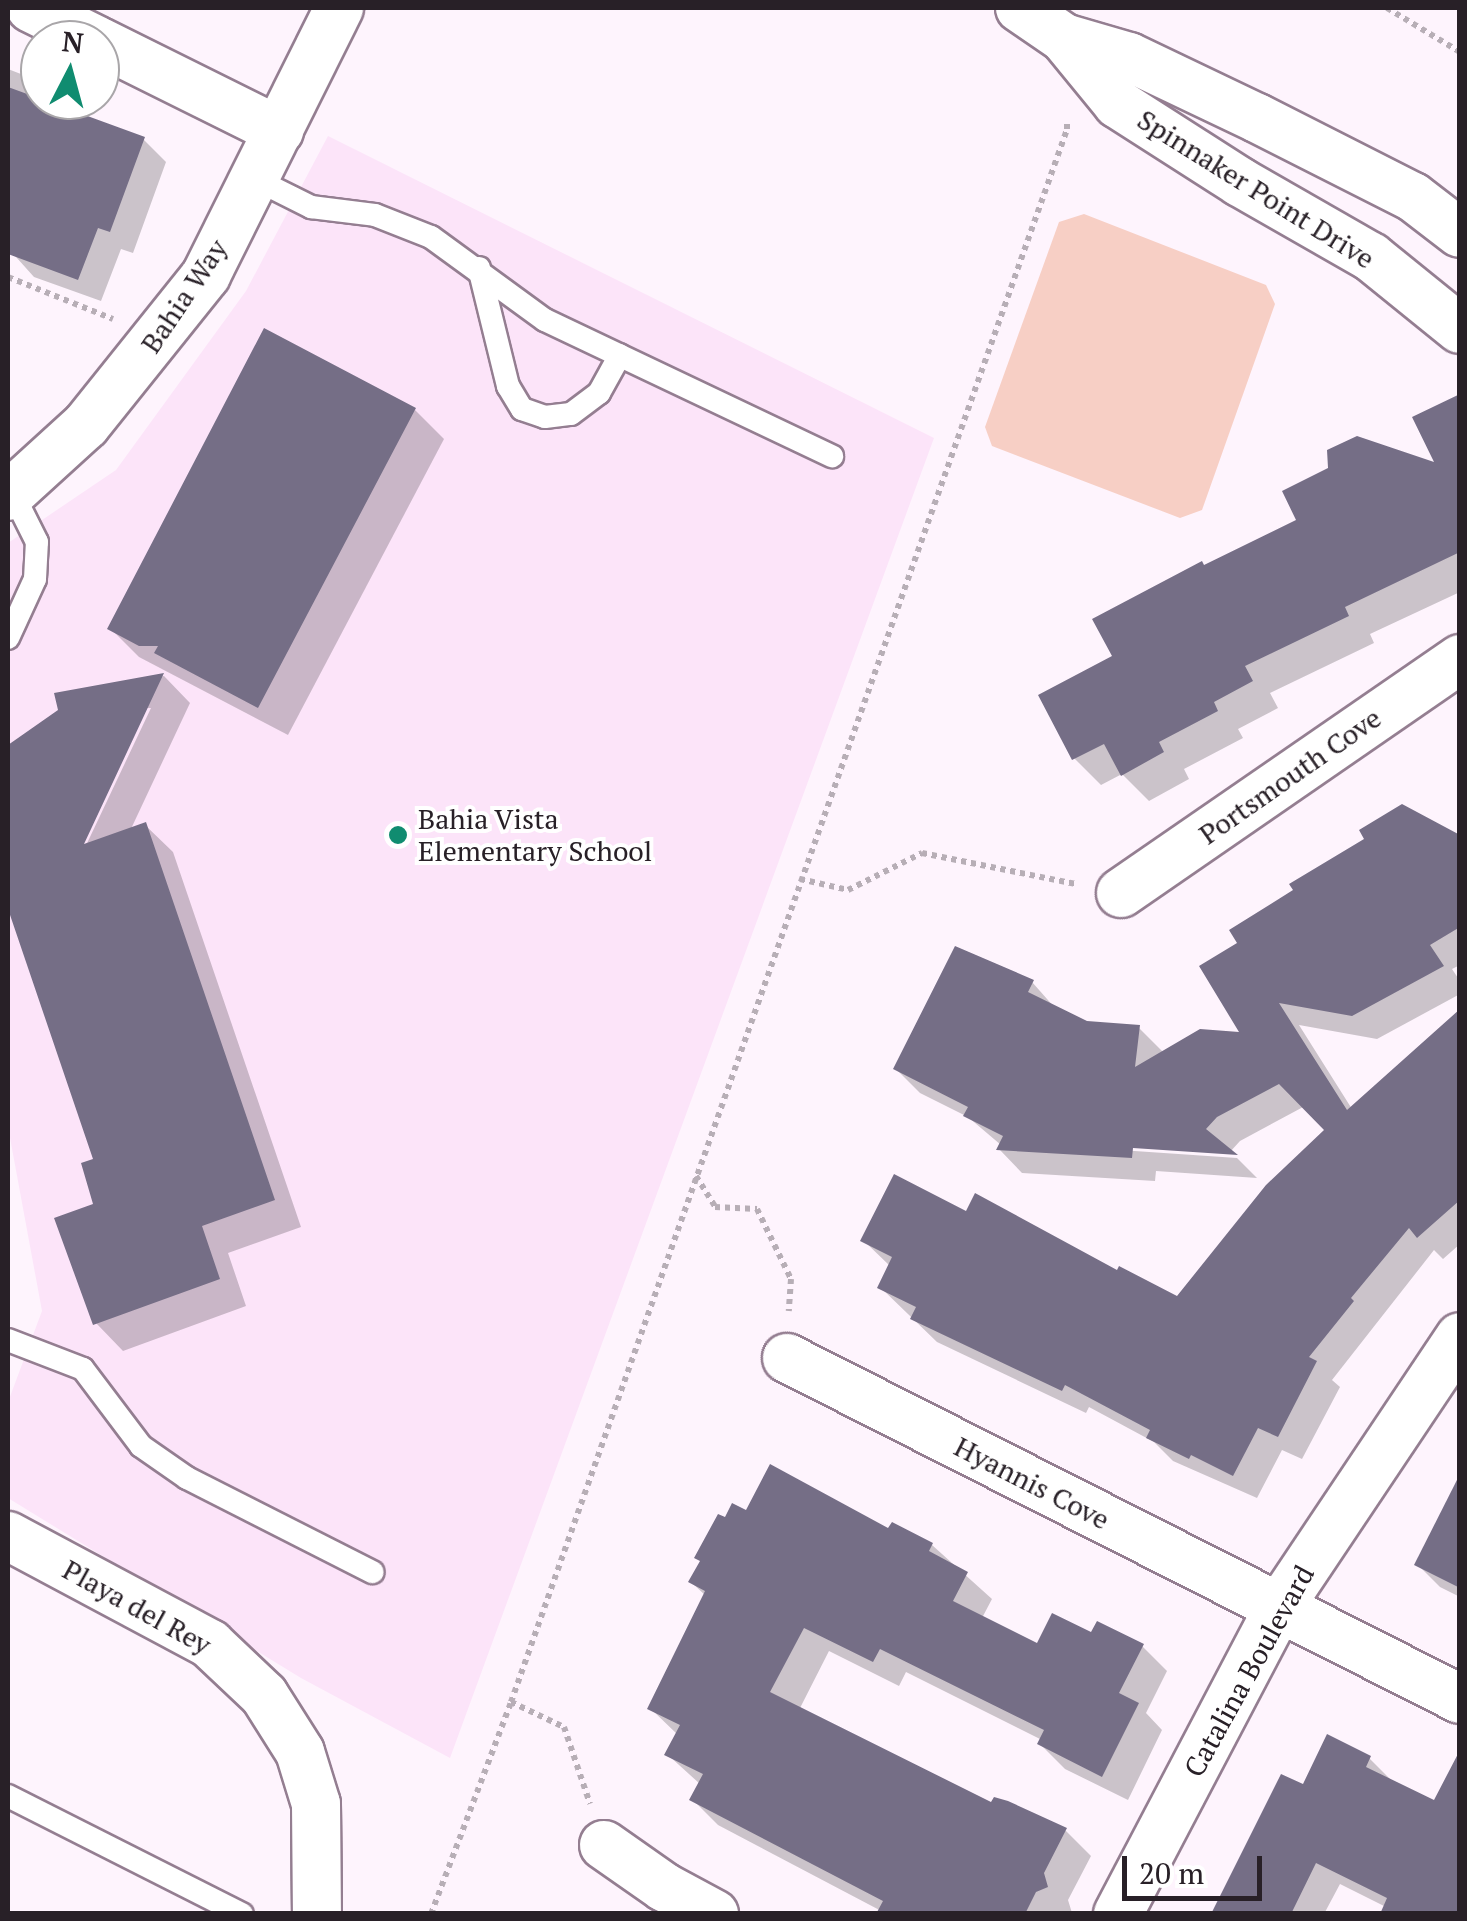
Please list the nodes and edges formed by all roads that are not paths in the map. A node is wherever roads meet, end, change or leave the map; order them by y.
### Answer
1 (31, 8) edge
2 (339, 8) edge
3 (1020, 8) edge
4 (55, 20) edge
5 (1064, 38) junction
6 (120, 52) edge
7 (279, 131) junction
8 (255, 179) junction
9 (1460, 233) edge
10 (478, 268) junction
11 (1460, 330) edge
12 (620, 355) junction
13 (832, 456) dead end
14 (10, 494) edge
15 (8, 638) edge
16 (1460, 660) edge
17 (1121, 893) road end
18 (1460, 1337) edge
19 (8, 1340) edge
20 (787, 1358) road end
21 (8, 1536) edge
22 (372, 1572) dead end
23 (1278, 1609) junction
24 (1460, 1699) edge
25 (8, 1796) edge
26 (604, 1845) road end
27 (242, 1914) edge
28 (316, 1914) edge
29 (714, 1914) edge
30 (1118, 1914) edge

1 - 4 street
2 - 7 street, Bahia Way
3 - 5 street, Spinnaker Point Drive
5 - 9 street, Spinnaker Point Drive
5 - 11 street, Spinnaker Point Drive
6 - 7 street
7 - 8 street, Bahia Way
8 - 10 lane
8 - 14 street, Bahia Way
10 - 12 lane
10 - 12 lane
12 - 13 lane
14 - 15 lane
16 - 17 street, Portsmouth Cove
18 - 23 street, Catalina Boulevard
19 - 22 lane
20 - 23 street, Hyannis Cove
21 - 28 street, Playa del Rey
23 - 24 street, Hyannis Cove
23 - 30 street, Catalina Boulevard
25 - 27 lane
26 - 29 street

